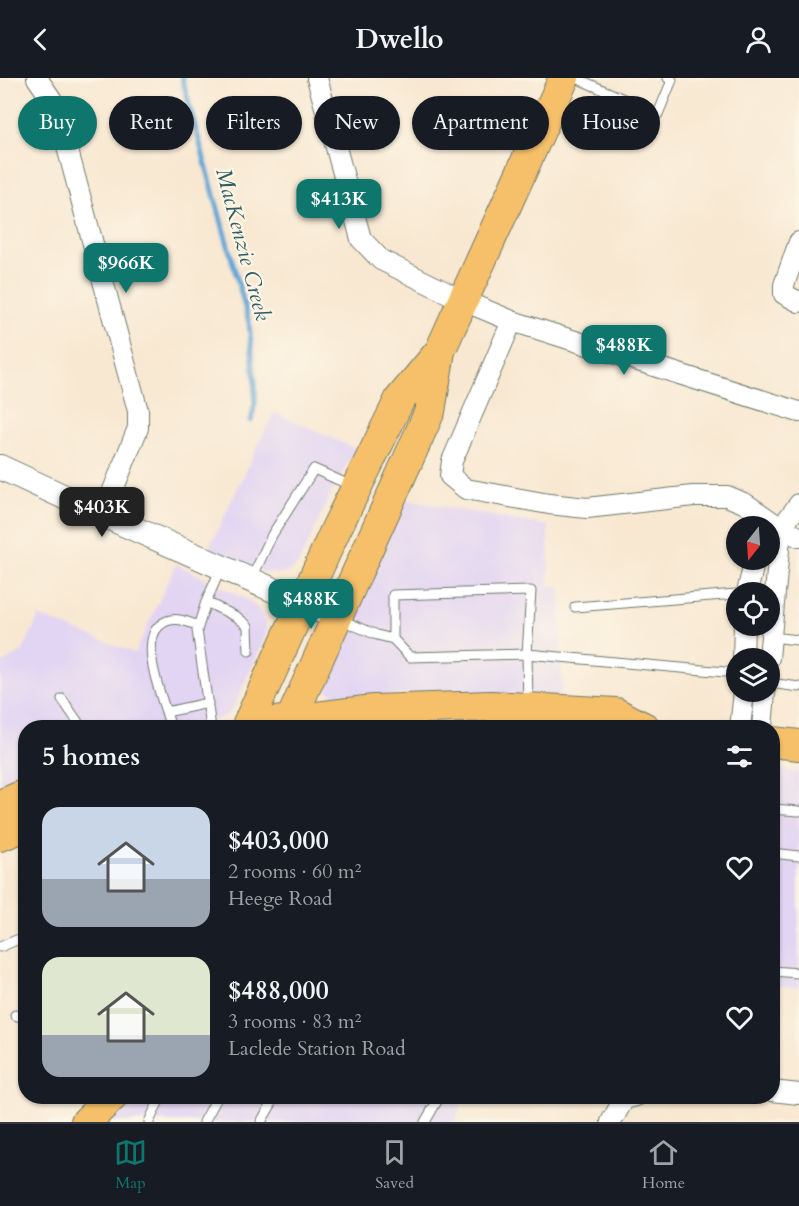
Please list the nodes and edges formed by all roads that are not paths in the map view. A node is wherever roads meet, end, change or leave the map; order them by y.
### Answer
1 (37, 78) edge
2 (317, 78) edge
3 (564, 78) edge
4 (576, 78) edge
5 (668, 78) edge
6 (799, 242) edge
7 (464, 301) junction
8 (799, 302) edge
9 (512, 321) junction
10 (440, 351) junction
11 (799, 412) edge
12 (0, 467) edge
13 (356, 488) junction
14 (799, 504) edge
15 (103, 515) junction
16 (783, 534) edge
17 (221, 568) junction
18 (250, 580) junction
19 (726, 595) edge
20 (206, 602) junction
21 (302, 603) junction
22 (575, 607) dead end
23 (337, 618) junction
24 (198, 626) junction
25 (771, 638) junction
26 (393, 639) junction
27 (798, 640) edge
28 (770, 648) edge
29 (249, 651) dead end
30 (527, 654) junction
31 (726, 672) edge
32 (780, 684) edge
33 (799, 687) edge
34 (62, 699) dead end
35 (743, 702) edge
36 (764, 702) edge
37 (207, 704) junction
38 (528, 707) junction
39 (166, 712) junction
40 (76, 720) edge
41 (168, 720) edge
42 (210, 720) edge
43 (249, 720) edge
44 (290, 720) edge
45 (312, 720) edge
46 (630, 720) edge
47 (741, 720) edge
48 (763, 720) edge
49 (780, 743) edge
50 (799, 745) edge
51 (18, 798) edge
52 (0, 806) edge
53 (780, 810) edge
54 (799, 811) edge
55 (18, 829) edge
56 (0, 836) edge
57 (780, 854) edge
58 (799, 856) edge
59 (18, 939) edge
60 (0, 947) edge
61 (780, 972) edge
62 (799, 973) edge
63 (15, 1015) dead end
64 (18, 1016) edge
65 (780, 1092) edge
66 (799, 1094) edge
67 (86, 1104) edge
68 (104, 1104) edge
69 (157, 1104) edge
70 (214, 1104) edge
71 (271, 1104) edge
72 (435, 1104) edge
73 (621, 1104) edge
74 (85, 1122) edge
75 (149, 1122) edge
76 (204, 1122) edge
77 (261, 1122) edge
78 (425, 1122) edge
79 (611, 1122) edge

1 - 15 street
2 - 7 street
3 - 7 main road
4 - 5 lane
6 - 8 street
7 - 9 street
7 - 10 main road
9 - 11 street
9 - 16 street
10 - 13 main road
10 - 23 main road
12 - 15 street
13 - 18 lane
13 - 21 main road
14 - 16 street
15 - 17 street
16 - 25 street
17 - 18 street
17 - 20 lane
18 - 21 street
19 - 22 lane
20 - 24 lane
20 - 29 lane
21 - 23 street
21 - 43 main road
23 - 26 lane
23 - 44 main road
24 - 37 lane
24 - 39 lane
25 - 27 lane
25 - 28 street
26 - 30 lane
26 - 30 lane
30 - 31 lane
30 - 38 lane
32 - 33 lane
34 - 40 lane
35 - 47 street
36 - 48 street
37 - 39 lane
37 - 42 lane
38 - 45 main road
38 - 46 main road
39 - 41 lane
49 - 50 main road
51 - 52 main road
53 - 54 lane
55 - 56 main road
57 - 58 lane
59 - 60 lane
61 - 62 lane
63 - 64 lane
65 - 66 street
67 - 74 main road
68 - 74 main road
69 - 75 lane
70 - 76 lane
71 - 77 lane
72 - 78 lane
73 - 79 street

